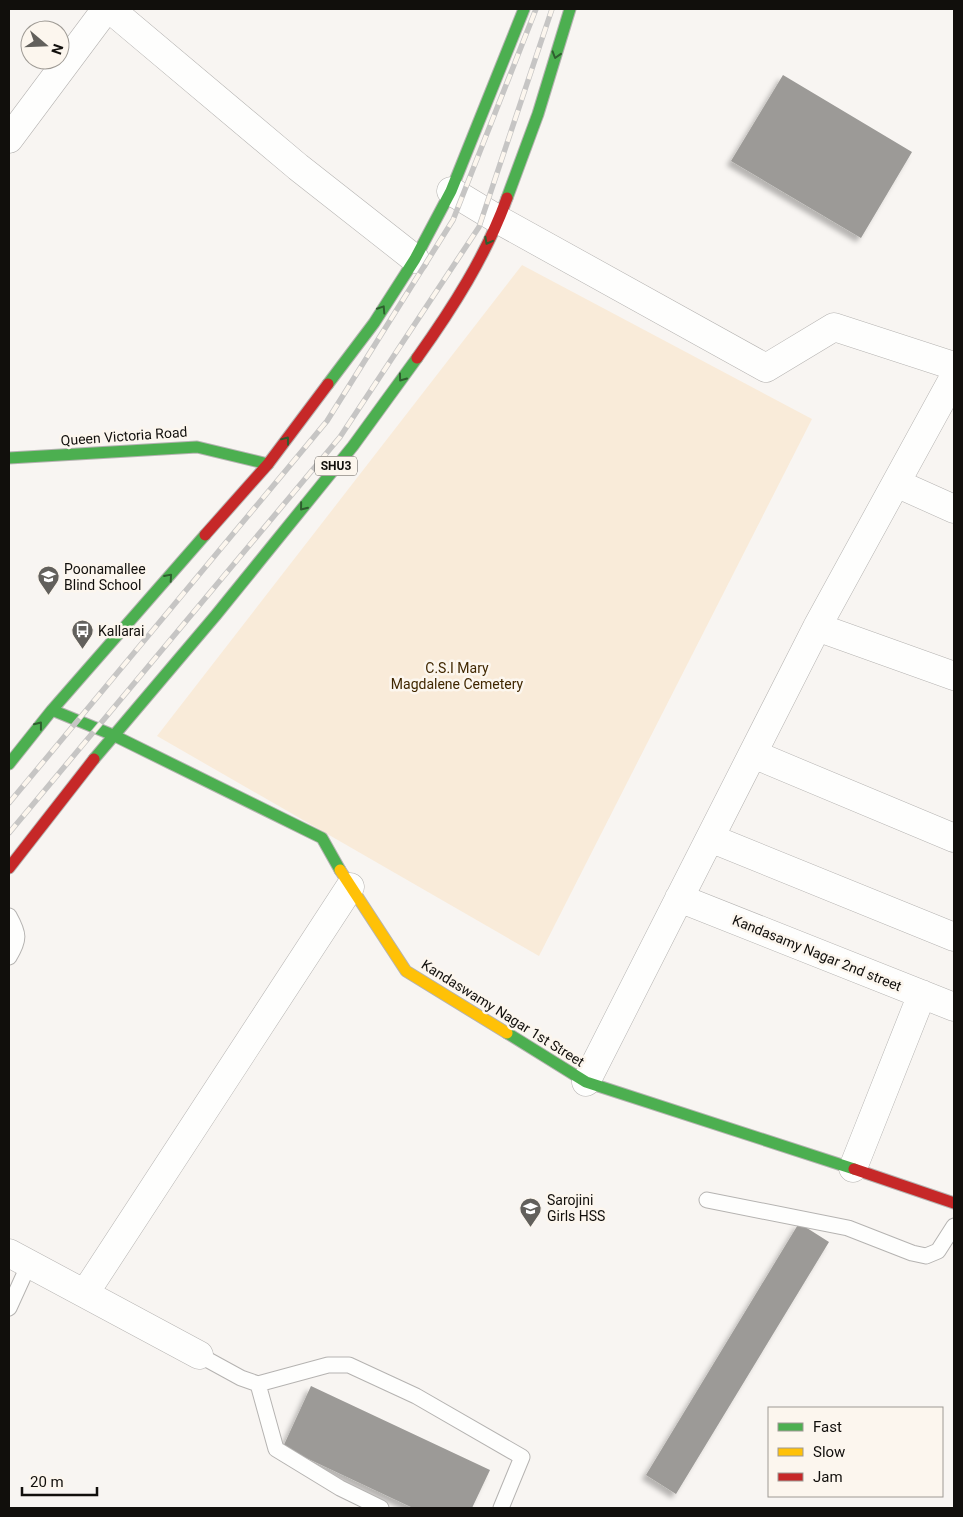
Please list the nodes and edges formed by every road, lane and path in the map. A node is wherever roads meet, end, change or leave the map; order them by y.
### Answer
1 (106, 9) edge
2 (110, 9) edge
3 (524, 9) edge
4 (570, 9) edge
5 (9, 139) edge
6 (451, 191) junction
7 (499, 220) junction
8 (415, 259) junction
9 (954, 366) edge
10 (954, 377) edge
11 (9, 458) edge
12 (268, 464) junction
13 (896, 483) junction
14 (954, 509) edge
15 (817, 627) junction
16 (954, 676) edge
17 (52, 710) junction
18 (113, 735) junction
19 (753, 754) junction
20 (9, 764) edge
21 (710, 838) junction
22 (954, 838) edge
23 (9, 868) edge
24 (350, 887) junction
25 (679, 898) junction
26 (9, 916) edge
27 (954, 937) edge
28 (9, 957) edge
29 (922, 994) junction
30 (954, 1007) edge
31 (586, 1082) junction
32 (854, 1168) junction
33 (707, 1200) dead end
34 (954, 1203) edge
35 (954, 1226) edge
36 (19, 1259) edge
37 (85, 1293) junction
38 (9, 1308) edge
39 (199, 1355) joint
40 (258, 1384) junction
41 (381, 1508) edge
42 (501, 1508) edge

1 - 5 street
2 - 8 street
3 - 6 main road
4 -> 7 main road, SHU3
6 - 7 street
6 - 8 main road
7 - 9 street
7 -> 18 main road, SHU3
12 -> 8 main road
10 - 13 street
11 - 12 main road, Queen Victoria Road
17 -> 12 main road
13 - 14 street
13 - 15 street
15 - 16 street
15 - 19 street
17 - 18 main road, Kandaswamy Nagar 1st Street
20 -> 17 main road
18 - 23 main road, SHU3
18 - 24 main road, Kandaswamy Nagar 1st Street
19 - 21 street
19 - 22 street
21 - 25 street
21 - 27 street
24 - 31 main road, Kandaswamy Nagar 1st Street
24 - 37 street
25 - 29 street, Kandasamy Nagar 2nd street
25 - 31 street
26 - 28 lane
29 - 30 street, Kandasamy Nagar 2nd street
29 - 32 street
31 - 32 main road, Kandaswamy Nagar 1st Street
32 - 34 main road, Kandaswamy Nagar 1st Street
33 - 35 lane
36 - 37 street
36 - 38 lane
37 - 39 street
39 - 40 lane
40 - 41 lane
40 - 42 lane

